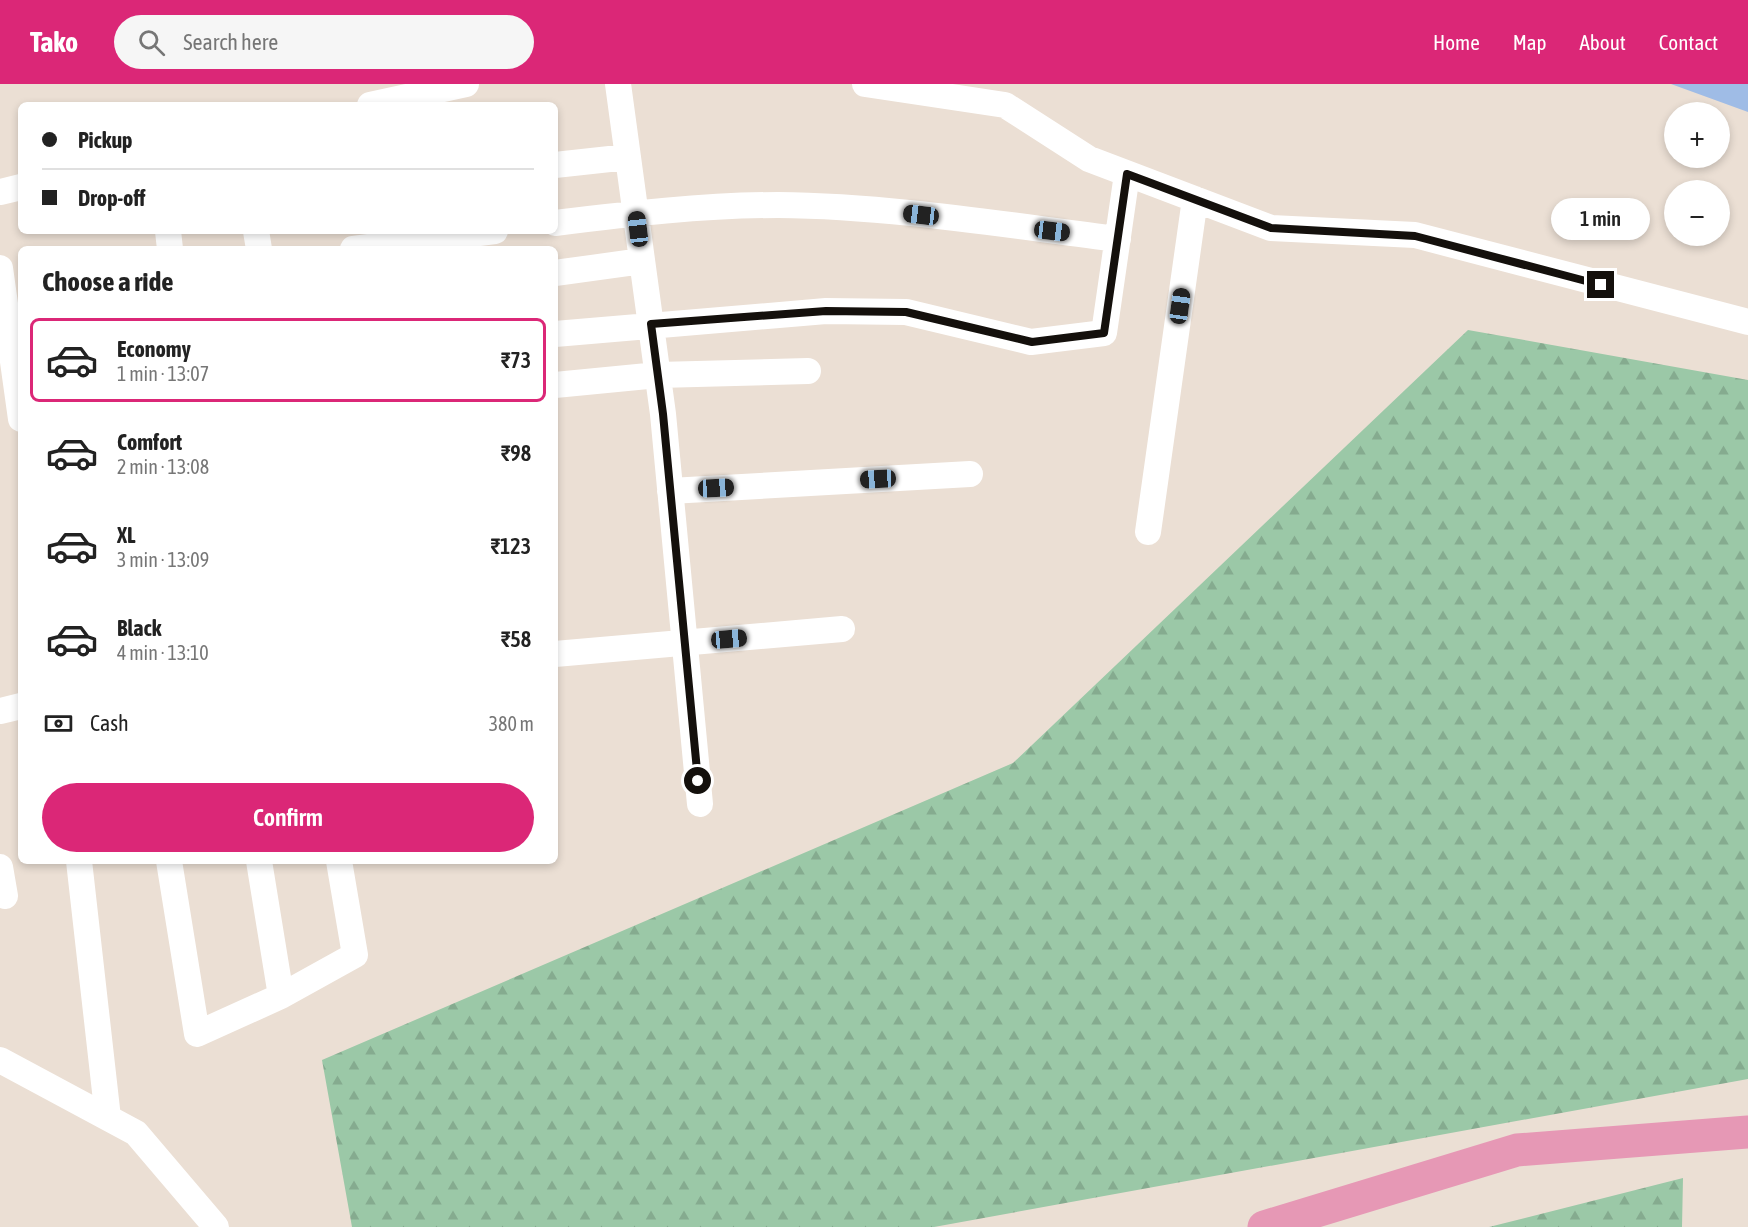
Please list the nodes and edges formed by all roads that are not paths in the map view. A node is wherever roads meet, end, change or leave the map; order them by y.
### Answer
1 (466, 84) edge
2 (618, 84) edge
3 (865, 84) edge
4 (384, 102) edge
5 (628, 157) junction
6 (558, 165) edge
7 (1127, 174) junction
8 (18, 188) edge
9 (0, 192) edge
10 (1195, 200) junction
11 (636, 213) junction
12 (558, 224) edge
13 (471, 234) edge
14 (1118, 239) junction
15 (375, 246) edge
16 (0, 255) edge
17 (642, 261) junction
18 (18, 267) edge
19 (0, 268) edge
20 (558, 273) edge
21 (1748, 322) edge
22 (651, 324) junction
23 (558, 334) edge
24 (808, 370) dead end
25 (658, 375) junction
26 (558, 385) edge
27 (18, 397) edge
28 (970, 474) dead end
29 (670, 491) junction
30 (1148, 532) dead end
31 (842, 629) dead end
32 (684, 643) junction
33 (558, 654) edge
34 (18, 707) edge
35 (0, 711) edge
36 (700, 804) dead end
37 (79, 864) edge
38 (169, 864) edge
39 (259, 864) edge
40 (340, 864) edge
41 (0, 867) edge
42 (5, 896) dead end
43 (281, 996) junction
44 (0, 1060) edge
45 (108, 1118) junction
46 (1748, 1132) edge
47 (216, 1227) edge
48 (1264, 1227) edge

1 - 4 street
2 - 5 street
3 - 7 street
5 - 6 street
5 - 11 street
7 - 10 street
7 - 14 street
8 - 9 street
10 - 21 street
10 - 30 street
11 - 12 street
11 - 14 street
11 - 17 street
13 - 15 street
14 - 22 street
16 - 18 street
17 - 20 street
17 - 22 street
19 - 27 street
22 - 23 street
22 - 25 street
24 - 25 street
25 - 26 street
25 - 29 street
28 - 29 street
29 - 32 street
31 - 32 street
32 - 33 street
32 - 36 street
34 - 35 street
37 - 45 street
38 - 43 street
39 - 43 street
40 - 43 street
41 - 42 street
44 - 45 street
45 - 47 street
46 - 48 main road

